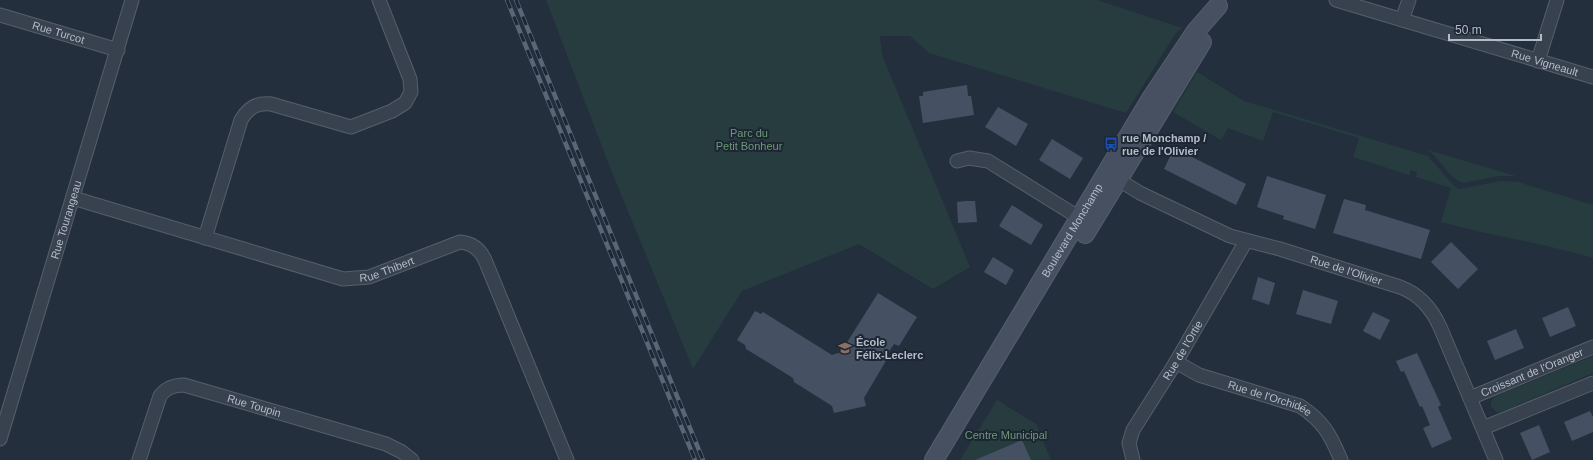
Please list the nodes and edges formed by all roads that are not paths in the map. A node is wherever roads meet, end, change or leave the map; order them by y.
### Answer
1 (132, 0) edge
2 (379, 0) edge
3 (1336, 0) edge
4 (1409, 0) edge
5 (1557, 0) edge
6 (1220, 3) edge
7 (0, 15) edge
8 (1402, 20) junction
9 (118, 50) junction
10 (1538, 61) junction
11 (1593, 77) edge
12 (957, 161) dead end
13 (1112, 177) junction
14 (73, 198) junction
15 (1086, 222) junction
16 (205, 238) junction
17 (1246, 241) junction
18 (1593, 347) edge
19 (1176, 362) junction
20 (1593, 383) edge
21 (1470, 398) junction
22 (1483, 428) junction
23 (0, 439) edge
24 (139, 460) edge
25 (412, 460) edge
26 (567, 460) edge
27 (934, 460) edge
28 (948, 460) edge
29 (1133, 460) edge
30 (1340, 460) edge
31 (1496, 460) edge

1 - 9 street, Rue Tourangeau
2 - 16 street
3 - 8 street, Rue Vigneault
4 - 8 street
5 - 10 street
6 - 13 street, Boulevard Monchamp
7 - 9 street, Rue Turcot
8 - 10 street, Rue Vigneault
9 - 14 street, Rue Tourangeau
10 - 11 street, Rue Vigneault
12 - 15 street
13 - 15 street, Boulevard Monchamp
13 - 17 street, Rue de l'Olivier
14 - 16 street, Rue Thibert
14 - 23 street, Rue Tourangeau
15 - 27 street, Boulevard Monchamp
15 - 28 street, Boulevard Monchamp
16 - 26 street, Rue Thibert
17 - 19 street, Rue de l'Ortie
17 - 21 street, Rue de l'Olivier
18 - 21 street, Croissant de l'Oranger
19 - 29 street, Rue de l'Ortie
19 - 30 street, Rue de l'Orchidée
20 - 22 street
21 - 22 street, Rue de l'Olivier
22 - 31 street, Rue de l'Olivier
24 - 25 street, Rue Toupin

